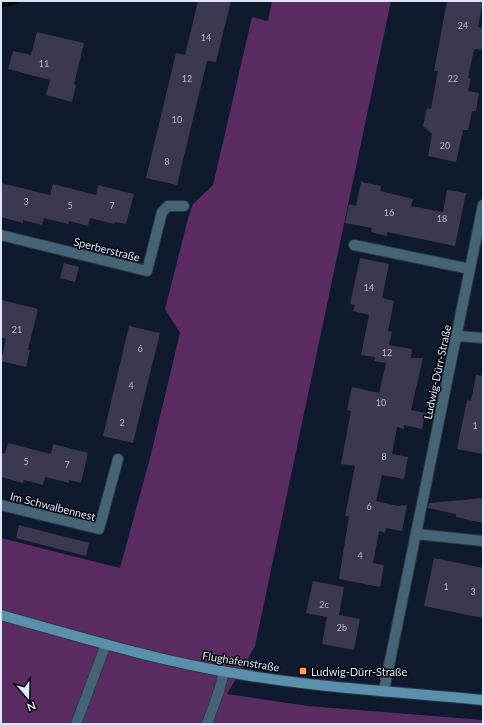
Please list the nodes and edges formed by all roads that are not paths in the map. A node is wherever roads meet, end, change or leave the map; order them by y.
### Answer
1 (483, 205) edge
2 (184, 206) dead end
3 (1, 235) edge
4 (354, 245) dead end
5 (470, 269) junction
6 (457, 336) junction
7 (483, 338) edge
8 (118, 459) dead end
9 (1, 505) edge
10 (416, 534) junction
11 (483, 541) edge
12 (1, 615) edge
13 (106, 644) junction
14 (224, 672) junction
15 (384, 690) junction
16 (483, 700) edge
17 (76, 724) edge
18 (207, 724) edge

1 - 5 street, Ludwig-Dürr-Straße
2 - 3 street, Sperberstraße
4 - 5 street
5 - 6 street, Ludwig-Dürr-Straße
6 - 7 street
6 - 10 street, Ludwig-Dürr-Straße
8 - 9 street, Im Schwalbennest
10 - 11 street
10 - 15 street, Ludwig-Dürr-Straße
12 - 13 street, Flughafenstraße
13 - 14 street, Flughafenstraße
13 - 17 street
14 - 15 street, Flughafenstraße
14 - 18 street
15 - 16 street, Flughafenstraße

